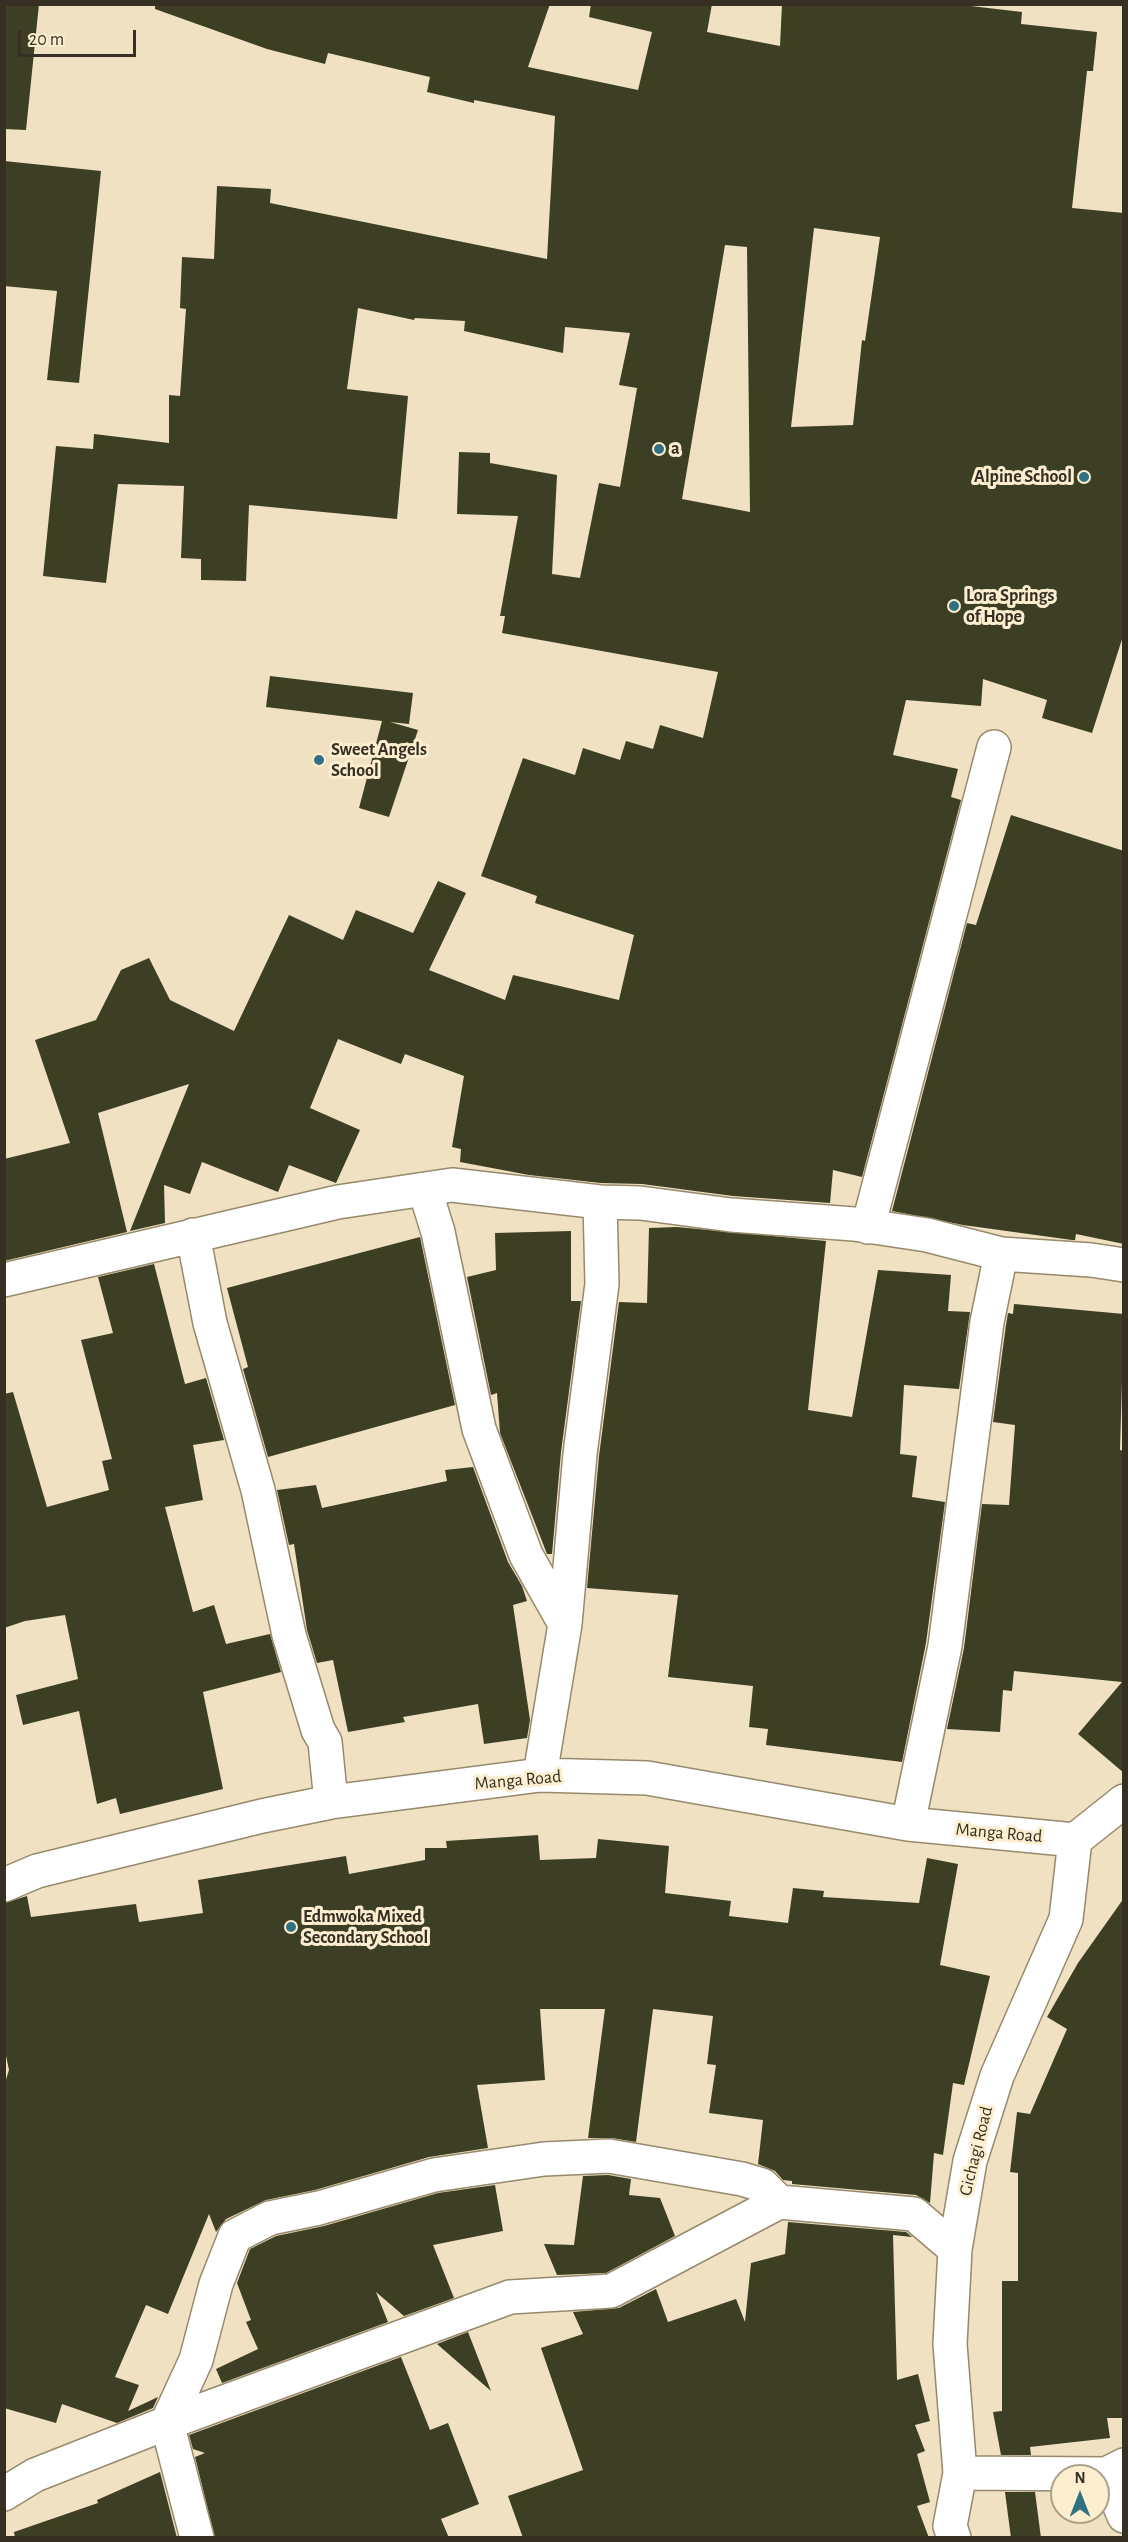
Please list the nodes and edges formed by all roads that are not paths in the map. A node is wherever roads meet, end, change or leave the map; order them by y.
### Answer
1 (994, 747) dead end
2 (425, 1190) junction
3 (600, 1202) junction
4 (868, 1227) junction
5 (194, 1234) junction
6 (1001, 1254) junction
7 (1124, 1265) edge
8 (4, 1280) edge
9 (565, 1624) junction
10 (540, 1775) junction
11 (1124, 1801) edge
12 (331, 1802) junction
13 (908, 1824) junction
14 (1075, 1840) junction
15 (4, 1885) edge
16 (778, 2202) junction
17 (955, 2248) junction
18 (167, 2423) junction
19 (1115, 2470) edge
20 (960, 2473) junction
21 (4, 2494) edge
22 (1124, 2516) edge
23 (197, 2538) edge
24 (954, 2538) edge

1 - 4 street
2 - 3 street
2 - 5 street
2 - 9 street
3 - 4 street
3 - 9 street
4 - 6 street
5 - 8 street
5 - 12 street
6 - 7 street
6 - 13 street
9 - 10 street
10 - 12 street, Manga Road
10 - 13 street, Manga Road
11 - 14 street
12 - 15 street, Manga Road
13 - 14 street, Manga Road
14 - 17 street, Gichagi Road
16 - 17 street
16 - 18 street
16 - 18 street
17 - 20 street, Gichagi Road
18 - 21 street
18 - 23 street
19 - 20 street
19 - 22 street
20 - 24 street, Gichagi Road

